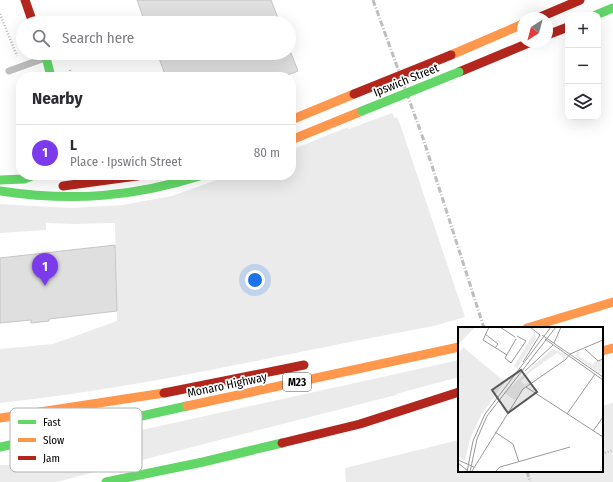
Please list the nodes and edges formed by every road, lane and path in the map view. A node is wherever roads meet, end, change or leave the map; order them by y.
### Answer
1 (25, 0) edge
2 (580, 0) edge
3 (613, 8) edge
4 (552, 12) edge
5 (601, 13) edge
6 (0, 14) edge
7 (31, 16) edge
8 (517, 27) edge
9 (565, 28) edge
10 (553, 33) edge
11 (517, 48) edge
12 (16, 52) edge
13 (19, 60) edge
14 (35, 60) edge
15 (47, 60) edge
16 (48, 60) edge
17 (22, 66) junction
18 (9, 71) dead end
19 (50, 72) edge
20 (54, 72) edge
21 (296, 118) edge
22 (296, 138) edge
23 (16, 179) edge
24 (0, 180) edge
25 (89, 180) edge
26 (115, 180) edge
27 (188, 180) edge
28 (92, 184) junction
29 (0, 191) edge
30 (132, 194) junction
31 (613, 302) edge
32 (530, 327) edge
33 (416, 346) dead end
34 (455, 348) edge
35 (613, 348) edge
36 (603, 351) edge
37 (311, 364) dead end
38 (458, 392) edge
39 (68, 408) edge
40 (142, 416) edge
41 (10, 417) edge
42 (0, 418) edge
43 (10, 445) edge
44 (0, 447) edge
45 (613, 450) edge
46 (603, 454) edge
47 (203, 462) junction
48 (187, 475) dead end
49 (106, 482) edge

1 - 7 main road
2 - 4 main road
3 - 5 main road
6 - 12 path
8 - 21 main road, Ipswich Street, bridge
9 - 10 main road
11 - 22 main road, Ipswich Street, bridge
13 - 17 path
14 - 17 lane
15 - 19 main road
16 - 20 main road
17 - 18 lane
23 - 24 main road
25 - 28 main road
26 - 28 main road
27 - 30 main road
28 - 29 main road
28 - 30 main road
29 - 30 main road
31 - 32 main road
33 - 34 main road
34 - 40 main road, Monaro Highway / M23
35 - 36 main road
37 - 39 main road
38 - 47 main road
41 - 42 main road
43 - 44 main road, Monaro Highway / M23
45 - 46 path
47 - 48 main road
47 - 49 main road

